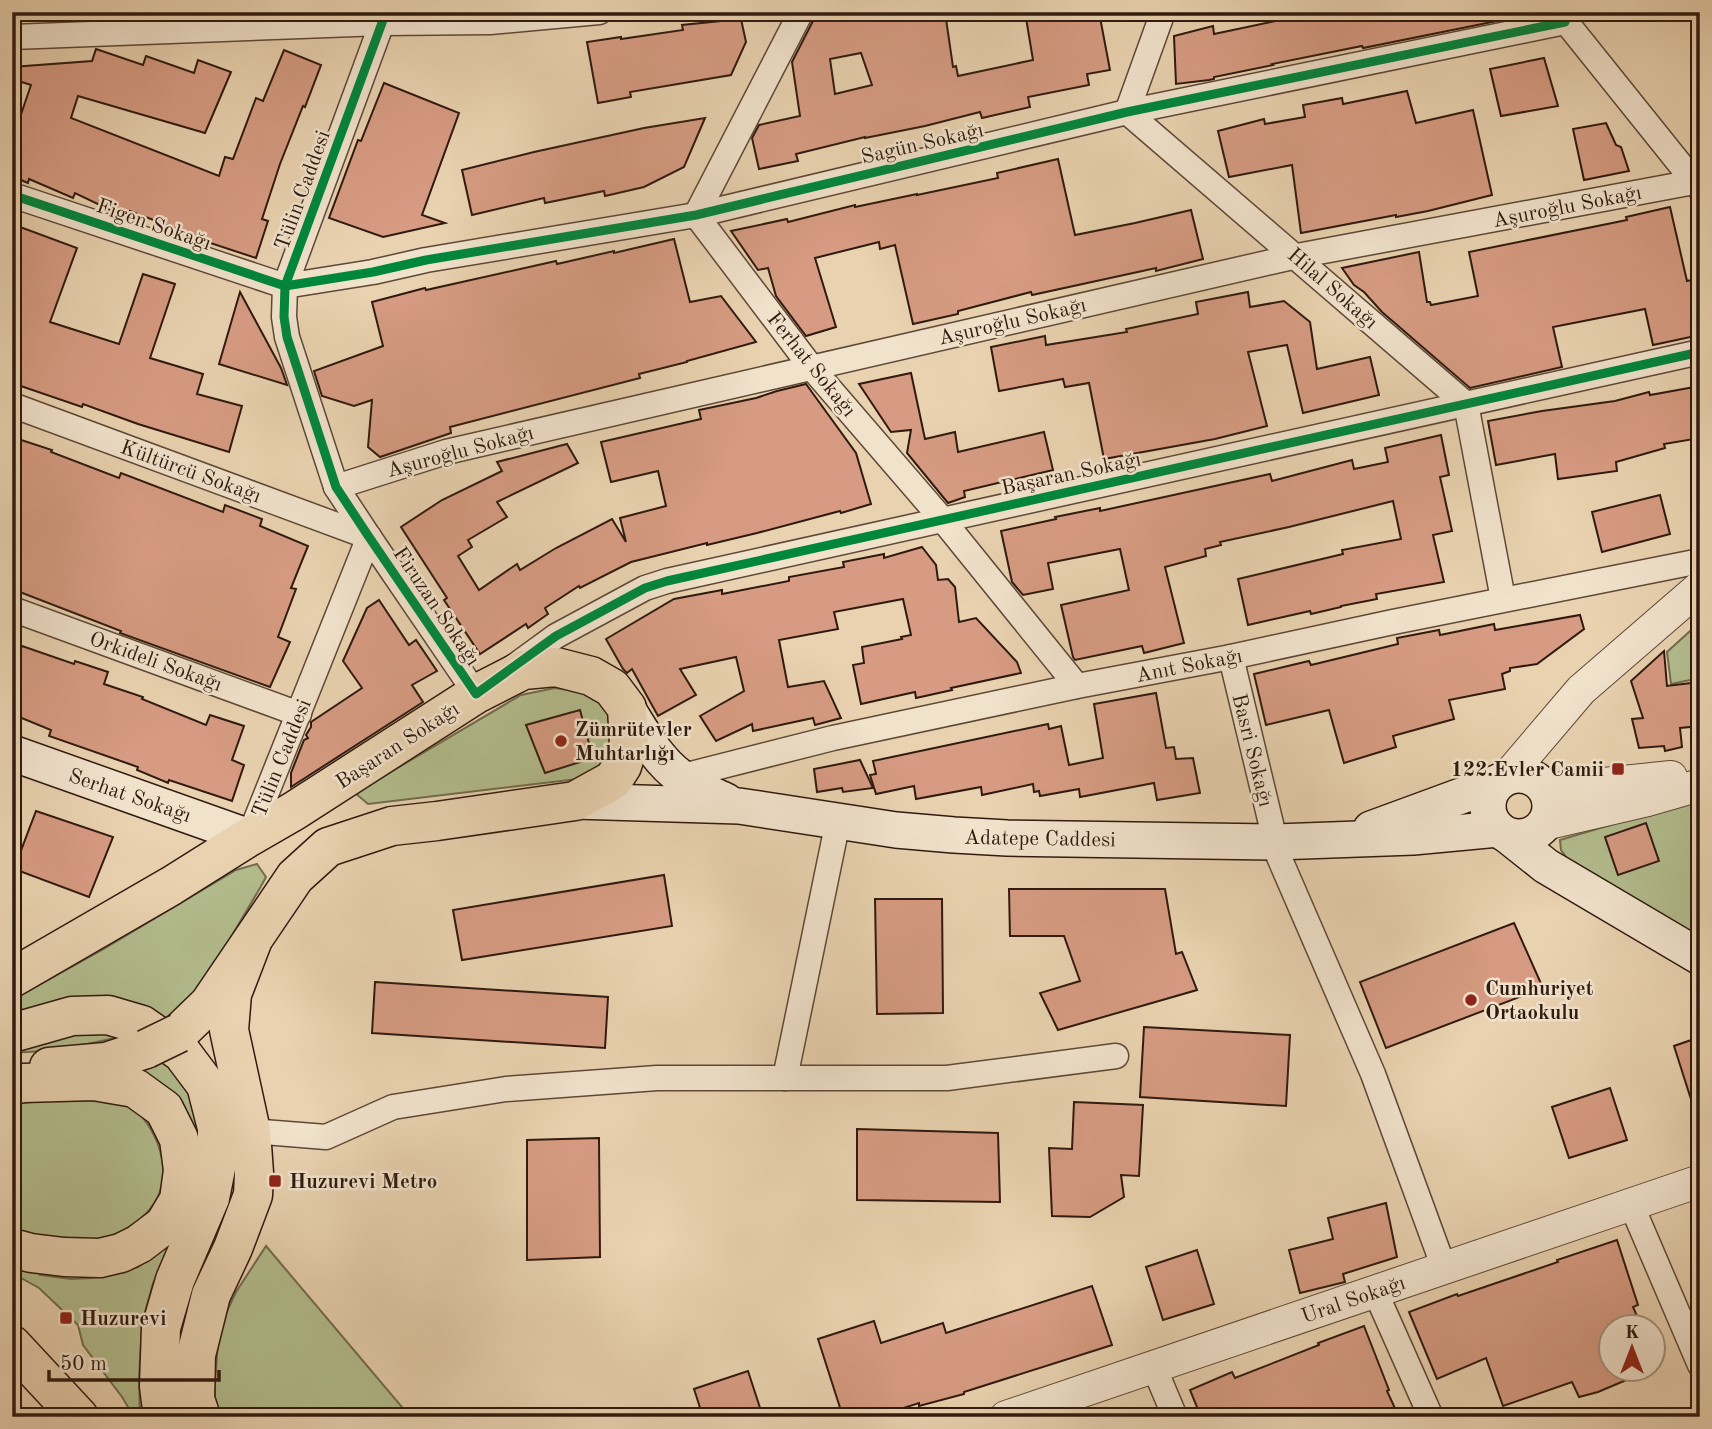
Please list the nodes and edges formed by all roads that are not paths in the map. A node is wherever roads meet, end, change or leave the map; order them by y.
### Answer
1 (141, 12) edge
2 (599, 12) edge
3 (801, 12) edge
4 (1163, 12) edge
5 (1562, 17) edge
6 (384, 18) edge
7 (123, 33) junction
8 (12, 37) edge
9 (1127, 112) junction
10 (1697, 185) edge
11 (12, 195) edge
12 (696, 215) junction
13 (1297, 256) junction
14 (285, 286) junction
15 (1700, 352) edge
16 (811, 367) junction
17 (1466, 404) junction
18 (12, 405) edge
19 (336, 487) junction
20 (942, 519) junction
21 (369, 537) junction
22 (1700, 561) edge
23 (1700, 587) edge
24 (1503, 599) junction
25 (12, 609) edge
26 (1231, 657) junction
27 (1077, 686) junction
28 (476, 694) junction
29 (627, 708) junction
30 (299, 714) junction
31 (12, 753) edge
32 (1700, 774) edge
33 (679, 777) junction
34 (1700, 785) edge
35 (575, 801) junction
36 (739, 806) junction
37 (1522, 806) junction
38 (294, 811) junction
39 (838, 821) junction
40 (392, 826) junction
41 (249, 837) junction
42 (1343, 840) junction
43 (1276, 842) junction
44 (251, 942) junction
45 (1700, 957) edge
46 (12, 978) edge
47 (12, 1033) edge
48 (1116, 1056) dead end
49 (12, 1072) edge
50 (785, 1078) junction
51 (12, 1085) edge
52 (251, 1131) junction
53 (1700, 1181) edge
54 (253, 1195) junction
55 (1631, 1204) junction
56 (12, 1248) edge
57 (1444, 1268) junction
58 (1375, 1291) junction
59 (12, 1345) edge
60 (1700, 1365) edge
61 (1154, 1367) junction
62 (79, 1417) edge
63 (163, 1417) edge
64 (173, 1417) edge
65 (201, 1417) edge
66 (1006, 1417) edge
67 (1175, 1417) edge
68 (1431, 1417) edge

1 - 7 street
2 - 6 street
3 - 12 street
4 - 9 street
5 - 9 street, Sagün Sokağı
5 - 10 street
6 - 7 street
6 - 14 street, Tülin Caddesi
7 - 8 street
9 - 12 street, Sagün Sokağı
9 - 13 street, Hilal Sokağı
10 - 13 street, Aşuroğlu Sokağı
11 - 14 street, Figen Sokağı
12 - 14 street, Sagün Sokağı
12 - 16 street, Ferhat Sokağı
13 - 16 street, Aşuroğlu Sokağı
13 - 17 street, Hilal Sokağı
14 - 19 street, Tülin Caddesi
15 - 17 street, Başaran Sokağı
16 - 19 street, Aşuroğlu Sokağı
16 - 20 street, Ferhat Sokağı
17 - 20 street, Başaran Sokağı
17 - 24 street
18 - 21 street, Kültürcü Sokağı
19 - 21 street, Tülin Caddesi
20 - 27 street, Ferhat Sokağı
20 - 28 street, Başaran Sokağı
21 - 28 street, Firuzan Sokağı
21 - 30 street, Tülin Caddesi
22 - 24 street, Anıt Sokağı
23 - 37 street
24 - 26 street, Anıt Sokağı
25 - 30 street, Orkideli Sokağı
26 - 27 street, Anıt Sokağı
26 - 43 street, Basri Sokağı
27 - 33 street, Anıt Sokağı
28 - 29 main road, Adatepe Caddesi
28 - 38 main road, Başaran Sokağı
29 - 33 main road, Adatepe Caddesi
29 - 35 main road
30 - 41 street, Tülin Caddesi
31 - 41 main road, Serhat Sokağı
32 - 37 street, Adatepe Caddesi
33 - 36 main road, Adatepe Caddesi
34 - 37 street, Adatepe Caddesi
35 - 36 main road, Adatepe Caddesi
35 - 40 main road
36 - 39 main road, Adatepe Caddesi
37 - 42 main road, Adatepe Caddesi
37 - 42 main road, Adatepe Caddesi
37 - 45 main road
38 - 40 main road
38 - 41 main road, Başaran Sokağı
39 - 43 main road, Adatepe Caddesi
39 - 50 street
40 - 44 main road
41 - 46 main road, Başaran Sokağı
42 - 43 main road, Adatepe Caddesi
43 - 57 street, Basri Sokağı
44 - 49 main road
44 - 52 main road
47 - 63 main road
48 - 50 street
50 - 52 street
51 - 56 main road
52 - 54 main road
53 - 55 street, Ural Sokağı
54 - 64 main road
54 - 65 main road
55 - 57 street, Ural Sokağı
55 - 60 street
57 - 58 street, Ural Sokağı
58 - 61 street, Ural Sokağı
58 - 68 street
59 - 62 main road
61 - 66 street, Ural Sokağı
61 - 67 street

